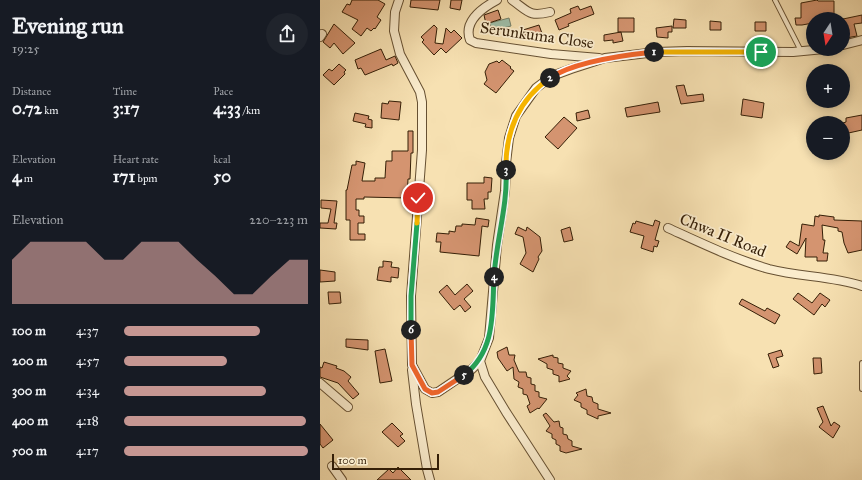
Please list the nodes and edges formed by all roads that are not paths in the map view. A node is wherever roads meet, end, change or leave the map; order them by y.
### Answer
1 (399, 0) edge
2 (497, 0) edge
3 (512, 0) edge
4 (775, 0) edge
5 (550, 12) dead end
6 (862, 40) edge
7 (850, 43) edge
8 (801, 51) junction
9 (806, 51) edge
10 (606, 58) junction
11 (668, 228) dead end
12 (862, 286) edge
13 (480, 360) junction
14 (862, 363) edge
15 (412, 365) junction
16 (320, 383) edge
17 (862, 389) edge
18 (348, 407) dead end
19 (332, 466) dead end
20 (342, 480) edge
21 (430, 480) edge
22 (550, 480) edge

1 - 15 street
2 - 10 street, Serunkuma Close
3 - 5 street
4 - 8 lane
6 - 7 street
8 - 9 street
8 - 10 street
10 - 13 street
11 - 12 street, Chwa II Road
13 - 15 street
13 - 22 street
14 - 17 lane
15 - 21 street
16 - 18 street
19 - 20 street

